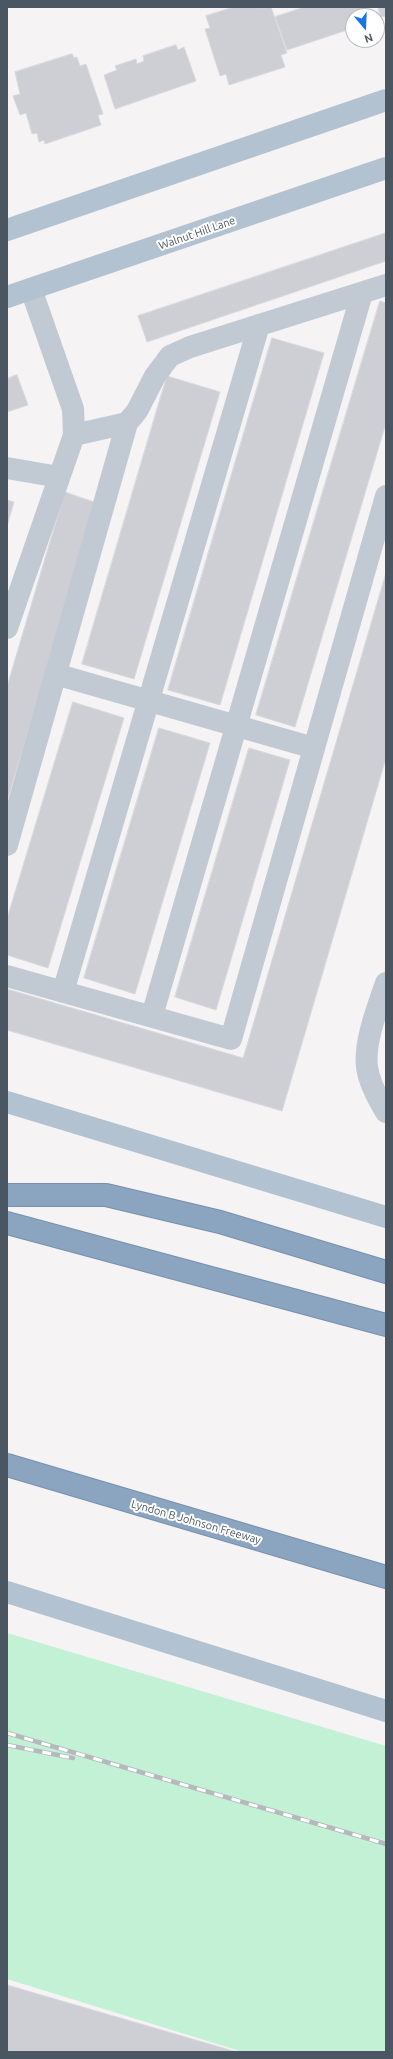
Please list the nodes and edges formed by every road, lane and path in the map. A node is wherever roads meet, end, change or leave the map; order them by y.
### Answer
1 (386, 100) edge
2 (386, 168) edge
3 (7, 230) edge
4 (386, 285) edge
5 (31, 289) junction
6 (362, 293) junction
7 (7, 298) edge
8 (259, 325) junction
9 (127, 423) junction
10 (74, 434) junction
11 (7, 468) edge
12 (59, 477) junction
13 (386, 496) edge
14 (7, 628) edge
15 (55, 674) junction
16 (148, 701) junction
17 (236, 726) junction
18 (314, 748) junction
19 (7, 845) edge
20 (7, 976) edge
21 (386, 983) edge
22 (63, 992) junction
23 (152, 1016) junction
24 (378, 1039) edge
25 (7, 1102) edge
26 (386, 1112) edge
27 (7, 1195) edge
28 (386, 1216) edge
29 (7, 1223) edge
30 (386, 1272) edge
31 (386, 1325) edge
32 (7, 1465) edge
33 (386, 1577) edge
34 (7, 1592) edge
35 (386, 1711) edge

1 - 3 main road
2 - 5 main road, Walnut Hill Lane
4 - 6 lane
5 - 7 main road, Walnut Hill Lane
5 - 10 lane
6 - 8 lane
6 - 17 lane
8 - 9 lane
8 - 16 lane
9 - 10 lane
9 - 15 lane
10 - 12 lane
11 - 12 lane
12 - 14 lane
13 - 18 lane
15 - 16 lane
15 - 19 lane
16 - 17 lane
16 - 22 lane
17 - 18 lane
17 - 23 lane
18 - 23 lane
20 - 22 lane
21 - 24 lane
22 - 23 lane
24 - 26 lane
25 - 28 main road
27 - 30 highway
29 - 31 highway
32 - 33 highway, Lyndon B Johnson Freeway
34 - 35 main road

